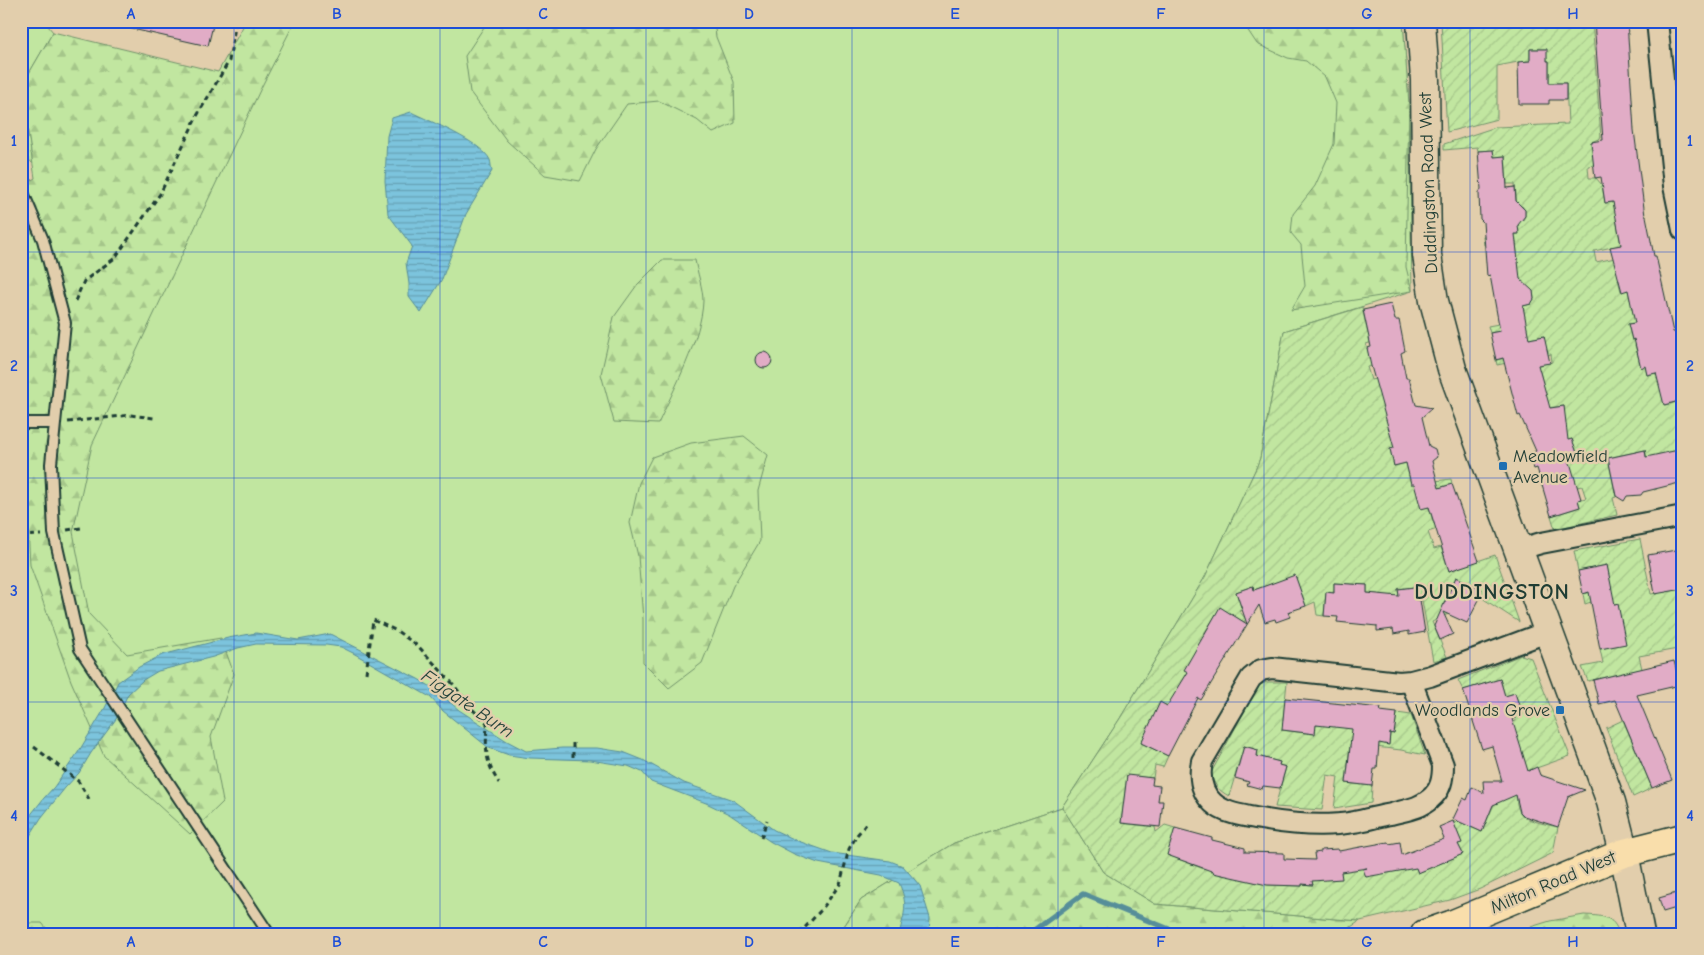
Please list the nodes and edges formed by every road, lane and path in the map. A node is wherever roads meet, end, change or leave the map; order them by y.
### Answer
1 (236, 21) edge
2 (1421, 21) edge
3 (1657, 21) edge
4 (21, 188) edge
5 (1683, 230) edge
6 (65, 324) junction
7 (154, 418) dead end
8 (21, 423) edge
9 (55, 423) junction
10 (1683, 516) edge
11 (1517, 550) junction
12 (1547, 632) junction
13 (366, 673) dead end
14 (1411, 681) junction
15 (574, 740) dead end
16 (34, 747) dead end
17 (573, 757) dead end
18 (499, 784) dead end
19 (89, 799) dead end
20 (767, 820) dead end
21 (868, 822) dead end
22 (760, 838) dead end
23 (1683, 838) edge
24 (1624, 853) junction
25 (269, 934) edge
26 (799, 934) edge
27 (1425, 934) edge
28 (1640, 934) edge

1 - 6 path
2 - 11 street, Duddingston Road West
3 - 5 street
4 - 6 lane
6 - 9 lane
7 - 9 path
8 - 9 lane
9 - 25 lane
10 - 11 street
11 - 12 street, Duddingston Road West
12 - 14 street
12 - 24 street, Duddingston Road West
13 - 18 path
14 - 14 street
15 - 17 path
16 - 19 path
20 - 22 path
21 - 26 path
23 - 24 main road, Milton Road West
24 - 27 main road, Milton Road West
24 - 28 street, Duddingston Road West

